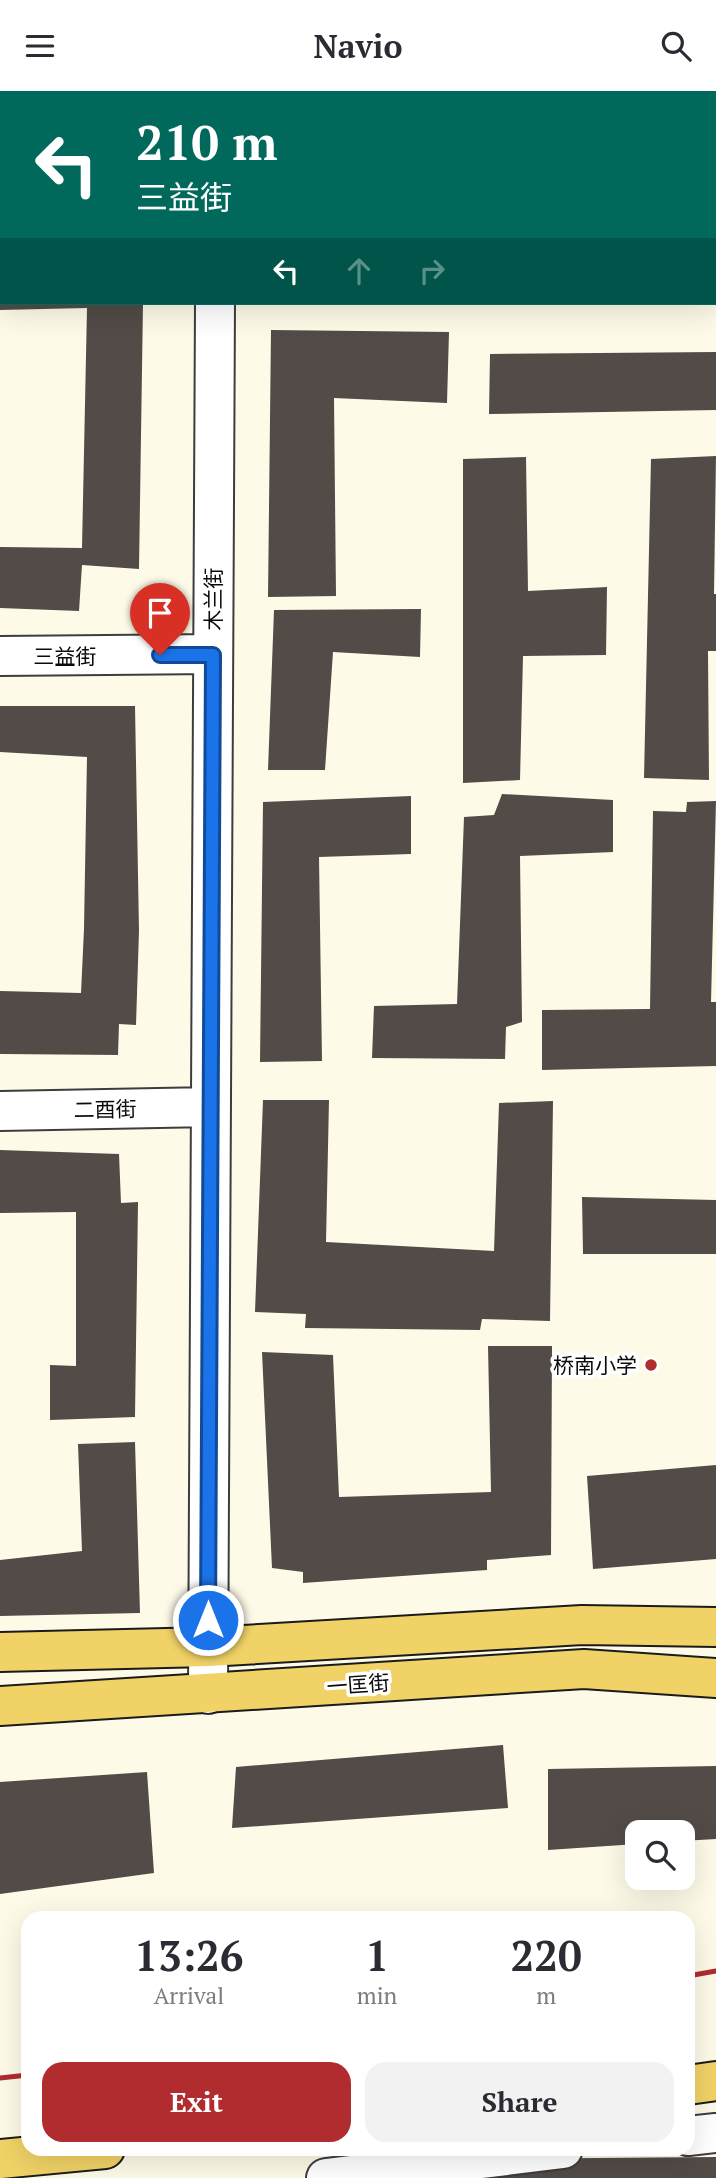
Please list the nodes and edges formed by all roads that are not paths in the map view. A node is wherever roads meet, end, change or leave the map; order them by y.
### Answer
1 (215, 305) edge
2 (213, 655) junction
3 (0, 656) edge
4 (211, 1107) junction
5 (0, 1111) edge
6 (716, 1627) edge
7 (208, 1647) junction
8 (0, 1652) edge
9 (716, 1678) edge
10 (208, 1694) junction
11 (0, 1706) edge
12 (716, 2081) edge
13 (695, 2084) edge
14 (716, 2133) edge
15 (695, 2135) edge
16 (32, 2156) edge
17 (506, 2156) edge
18 (0, 2159) edge
19 (326, 2178) edge

1 - 2 street, 木兰街
2 - 3 street, 三益街
2 - 4 street, 木兰街
4 - 5 street, 二酉街
4 - 7 street, 木兰街
6 - 7 main road
7 - 8 main road
7 - 10 street, 木兰街
9 - 10 main road, 一匡街
10 - 11 main road, 一匡街
12 - 13 main road
14 - 15 street
16 - 18 main road
17 - 19 street

